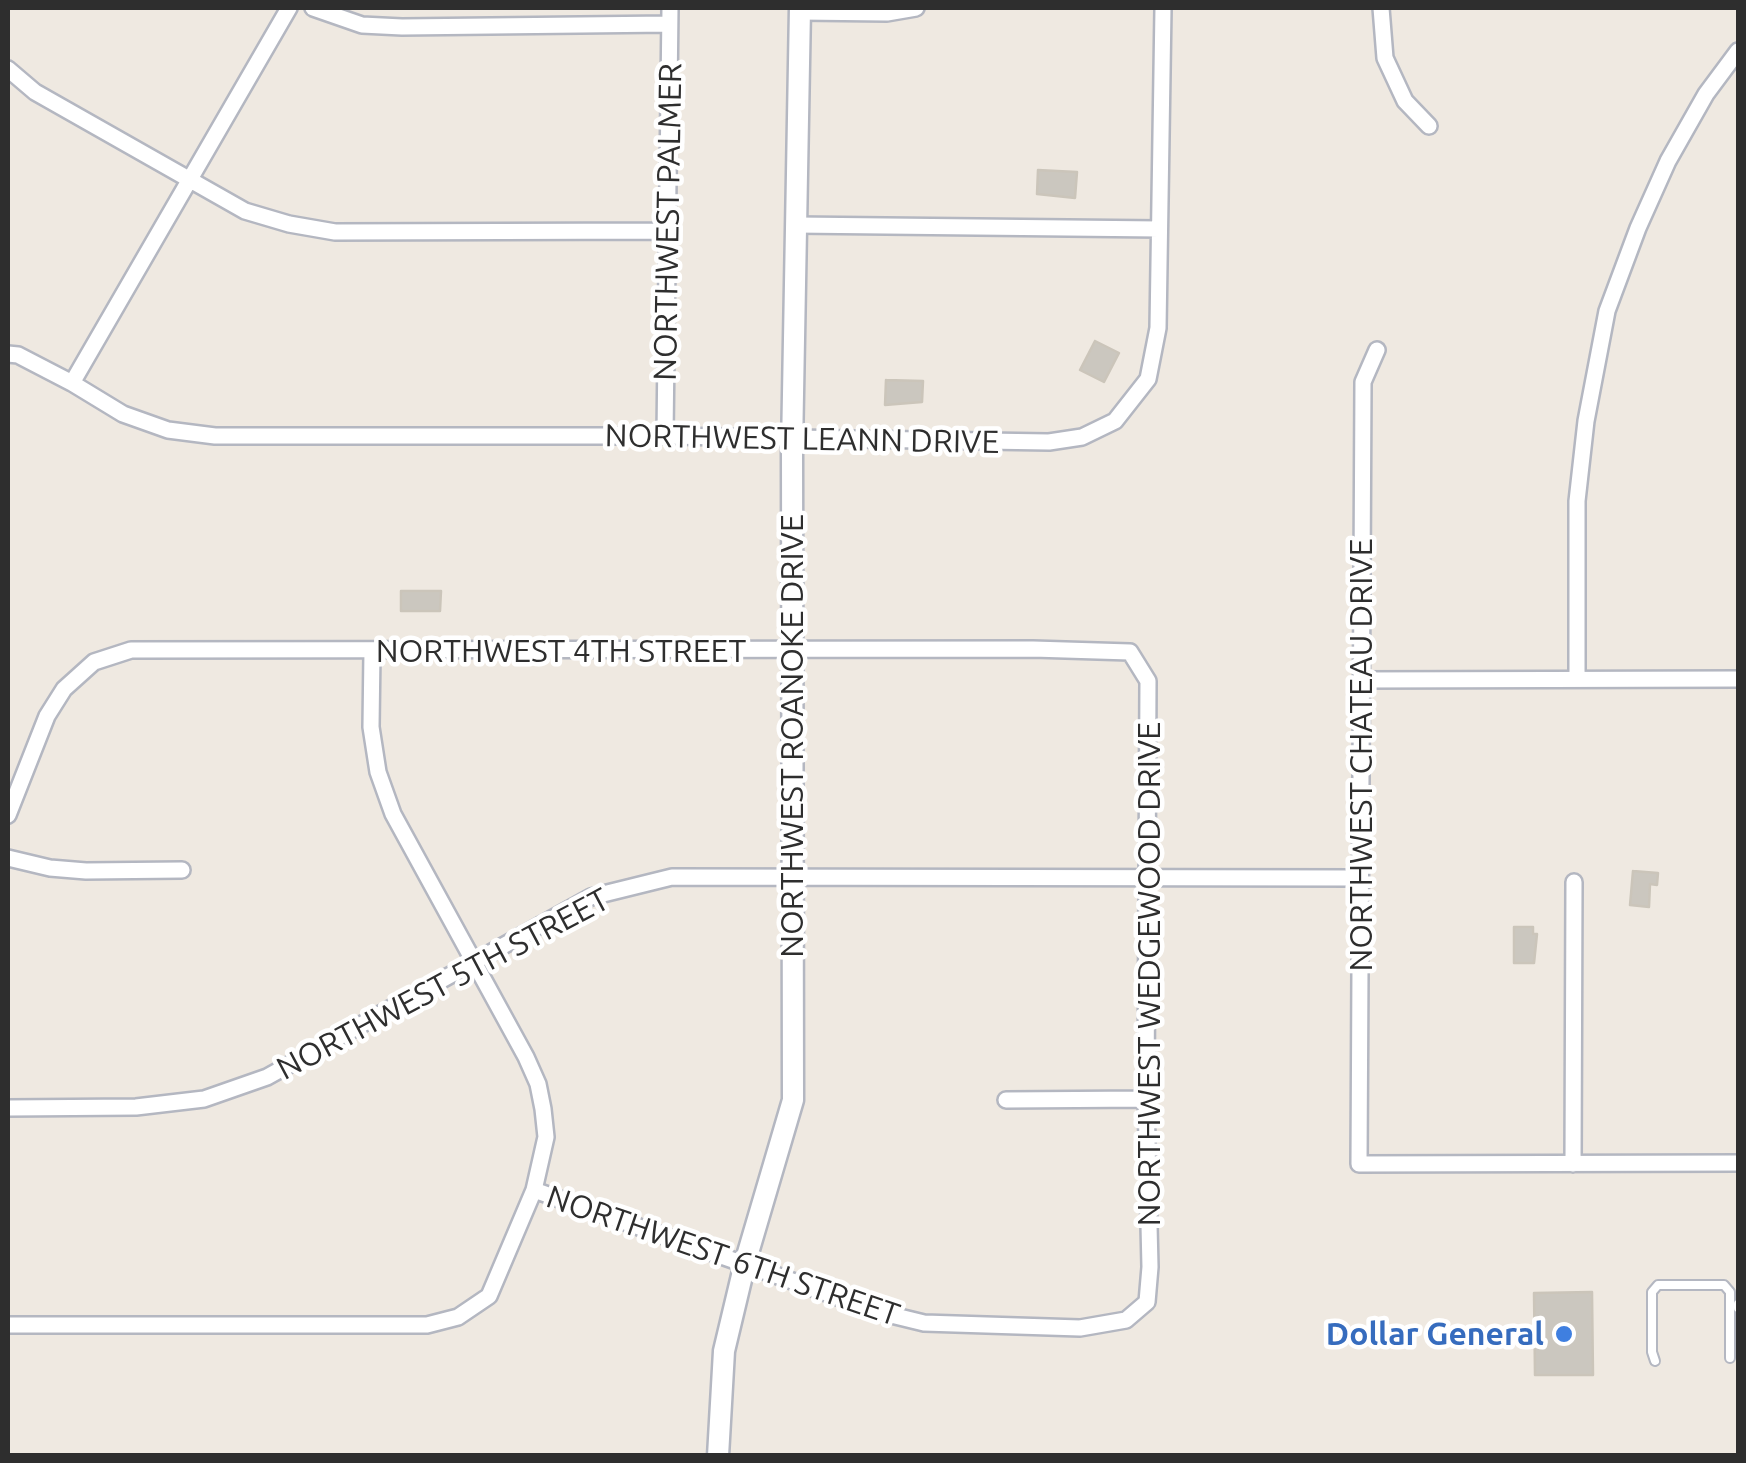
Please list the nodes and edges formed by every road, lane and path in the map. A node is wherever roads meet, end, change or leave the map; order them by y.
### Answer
1 (289, 8) edge
2 (312, 8) edge
3 (916, 8) edge
4 (1163, 8) edge
5 (1380, 8) edge
6 (800, 10) edge
7 (670, 16) edge
8 (1738, 52) edge
9 (8, 69) edge
10 (1429, 126) dead end
11 (188, 178) junction
12 (795, 225) junction
13 (1159, 228) junction
14 (668, 231) junction
15 (1377, 350) dead end
16 (8, 354) edge
17 (72, 382) junction
18 (666, 436) junction
19 (792, 437) junction
20 (372, 651) junction
21 (791, 652) junction
22 (1130, 652) joint
23 (1577, 679) junction
24 (1361, 680) junction
25 (1738, 680) edge
26 (8, 815) edge
27 (8, 858) edge
28 (182, 870) dead end
29 (790, 877) junction
30 (1147, 878) junction
31 (1360, 878) junction
32 (1574, 882) dead end
33 (474, 962) junction
34 (1006, 1100) dead end
35 (1146, 1100) junction
36 (8, 1108) edge
37 (1738, 1163) edge
38 (1573, 1164) junction
39 (534, 1190) junction
40 (745, 1262) junction
41 (1147, 1302) joint
42 (8, 1324) edge
43 (1730, 1358) dead end
44 (1655, 1361) dead end
45 (718, 1456) edge

1 - 11 street
2 - 7 street
3 - 6 street
4 - 13 street, NORTHWEST LEANN DRIVE
5 - 10 street
6 - 12 street, NORTHWEST ROANOKE DRIVE
7 - 14 street, NORTHWEST PALMER
8 - 23 street
9 - 11 street
11 - 14 street
11 - 17 street
12 - 13 street
12 - 19 street, NORTHWEST ROANOKE DRIVE
13 - 19 street, NORTHWEST LEANN DRIVE
14 - 18 street, NORTHWEST PALMER
15 - 24 street, NORTHWEST CHATEAU DRIVE
16 - 17 street, NORTHWEST LEANN DRIVE
17 - 18 street, NORTHWEST LEANN DRIVE
18 - 19 street, NORTHWEST LEANN DRIVE
19 - 21 street, NORTHWEST ROANOKE DRIVE
20 - 21 street, NORTHWEST 4TH STREET
20 - 26 street, NORTHWEST 4TH STREET
20 - 33 street
21 - 22 street, NORTHWEST 4TH STREET
21 - 29 street, NORTHWEST ROANOKE DRIVE
22 - 30 street, NORTHWEST WEDGEWOOD DRIVE
23 - 24 street
23 - 25 street
24 - 31 street, NORTHWEST CHATEAU DRIVE
27 - 28 street
29 - 30 street, NORTHWEST 5TH STREET
29 - 33 street, NORTHWEST 5TH STREET
29 - 40 street, NORTHWEST ROANOKE DRIVE
30 - 31 street, NORTHWEST 5TH STREET
30 - 35 street, NORTHWEST WEDGEWOOD DRIVE
31 - 38 street, NORTHWEST CHATEAU DRIVE
32 - 38 street
33 - 36 street, NORTHWEST 5TH STREET
33 - 39 street
34 - 35 street
35 - 41 street, NORTHWEST WEDGEWOOD DRIVE
37 - 38 street
39 - 40 street, NORTHWEST 6TH STREET
39 - 42 street, NORTHWEST 6TH STREET
40 - 41 street, NORTHWEST 6TH STREET
40 - 45 street, NORTHWEST ROANOKE DRIVE
43 - 44 lane

